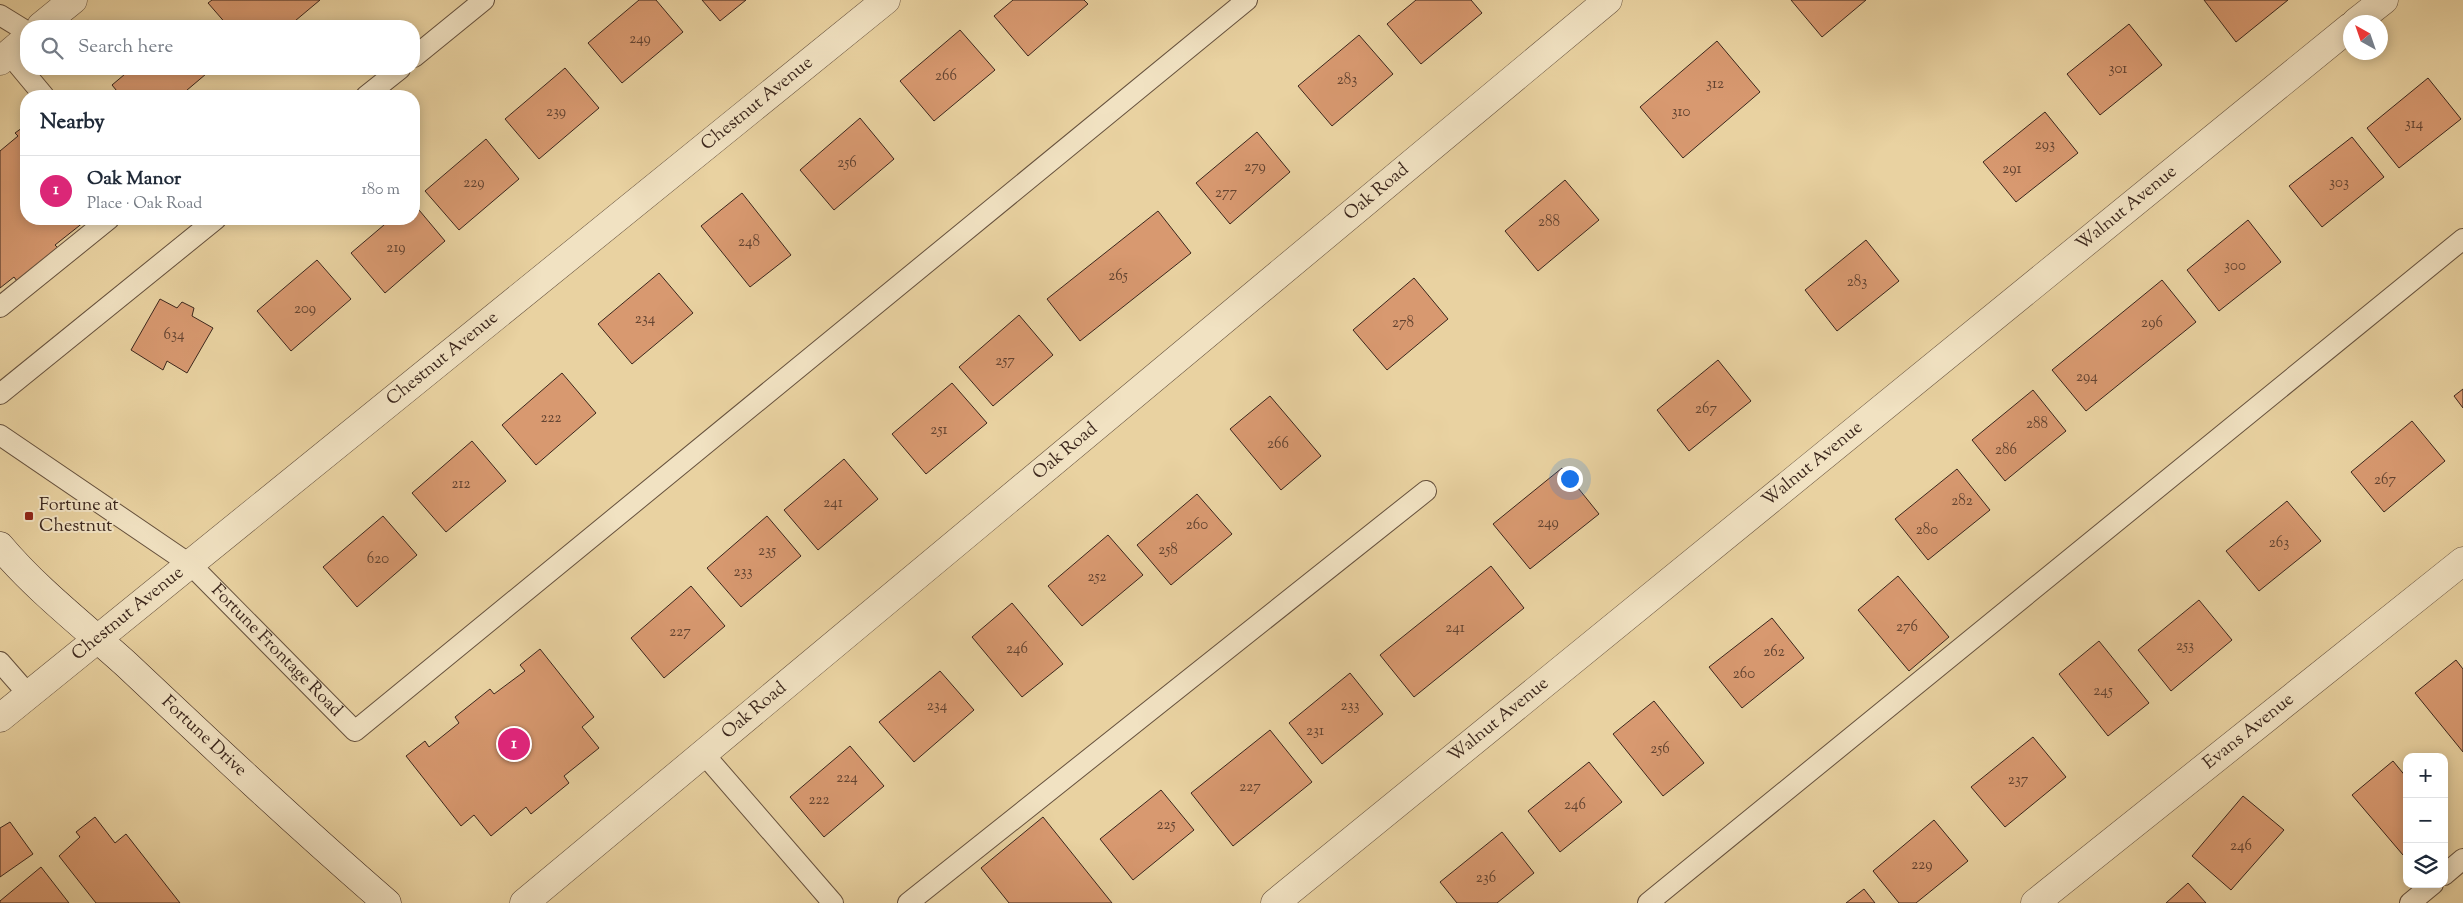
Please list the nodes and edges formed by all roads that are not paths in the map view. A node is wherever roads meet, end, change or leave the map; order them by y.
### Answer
1 (73, 0) edge
2 (484, 0) edge
3 (886, 0) edge
4 (1247, 0) edge
5 (1608, 0) edge
6 (2384, 0) edge
7 (0, 14) edge
8 (2365, 15) edge
9 (48, 20) edge
10 (20, 27) edge
11 (2343, 33) edge
12 (12, 51) edge
13 (420, 52) edge
14 (20, 62) edge
15 (29, 75) edge
16 (392, 75) edge
17 (40, 90) edge
18 (374, 90) edge
19 (102, 225) edge
20 (209, 225) edge
21 (2463, 239) edge
22 (0, 307) edge
23 (0, 394) edge
24 (0, 435) edge
25 (1426, 491) dead end
26 (0, 546) edge
27 (2463, 561) edge
28 (10, 564) edge
29 (191, 565) junction
30 (98, 638) junction
31 (0, 662) edge
32 (28, 694) junction
33 (0, 718) edge
34 (703, 752) junction
35 (2463, 859) edge
36 (2448, 872) edge
37 (2428, 888) edge
38 (387, 903) edge
39 (524, 903) edge
40 (833, 903) edge
41 (908, 903) edge
42 (1275, 903) edge
43 (1648, 903) edge
44 (2035, 903) edge
45 (2410, 903) edge

1 - 9 street
2 - 13 lane
3 - 29 street, Chestnut Avenue
4 - 29 lane, Fortune Frontage Road
5 - 34 street, Oak Road
6 - 8 street
7 - 10 lane
11 - 42 street, Walnut Avenue
12 - 14 lane
15 - 17 lane
16 - 18 lane
19 - 22 lane
20 - 23 lane
21 - 43 lane
24 - 29 lane, Fortune Frontage Road
25 - 41 lane
26 - 28 street, Fortune Drive
27 - 44 street, Evans Avenue
28 - 30 street, Fortune Drive
29 - 30 street, Chestnut Avenue
30 - 32 street, Chestnut Avenue
30 - 38 street, Fortune Drive
31 - 32 lane
32 - 33 street, Chestnut Avenue
34 - 39 street, Oak Road
34 - 40 lane
35 - 36 lane
37 - 45 lane

